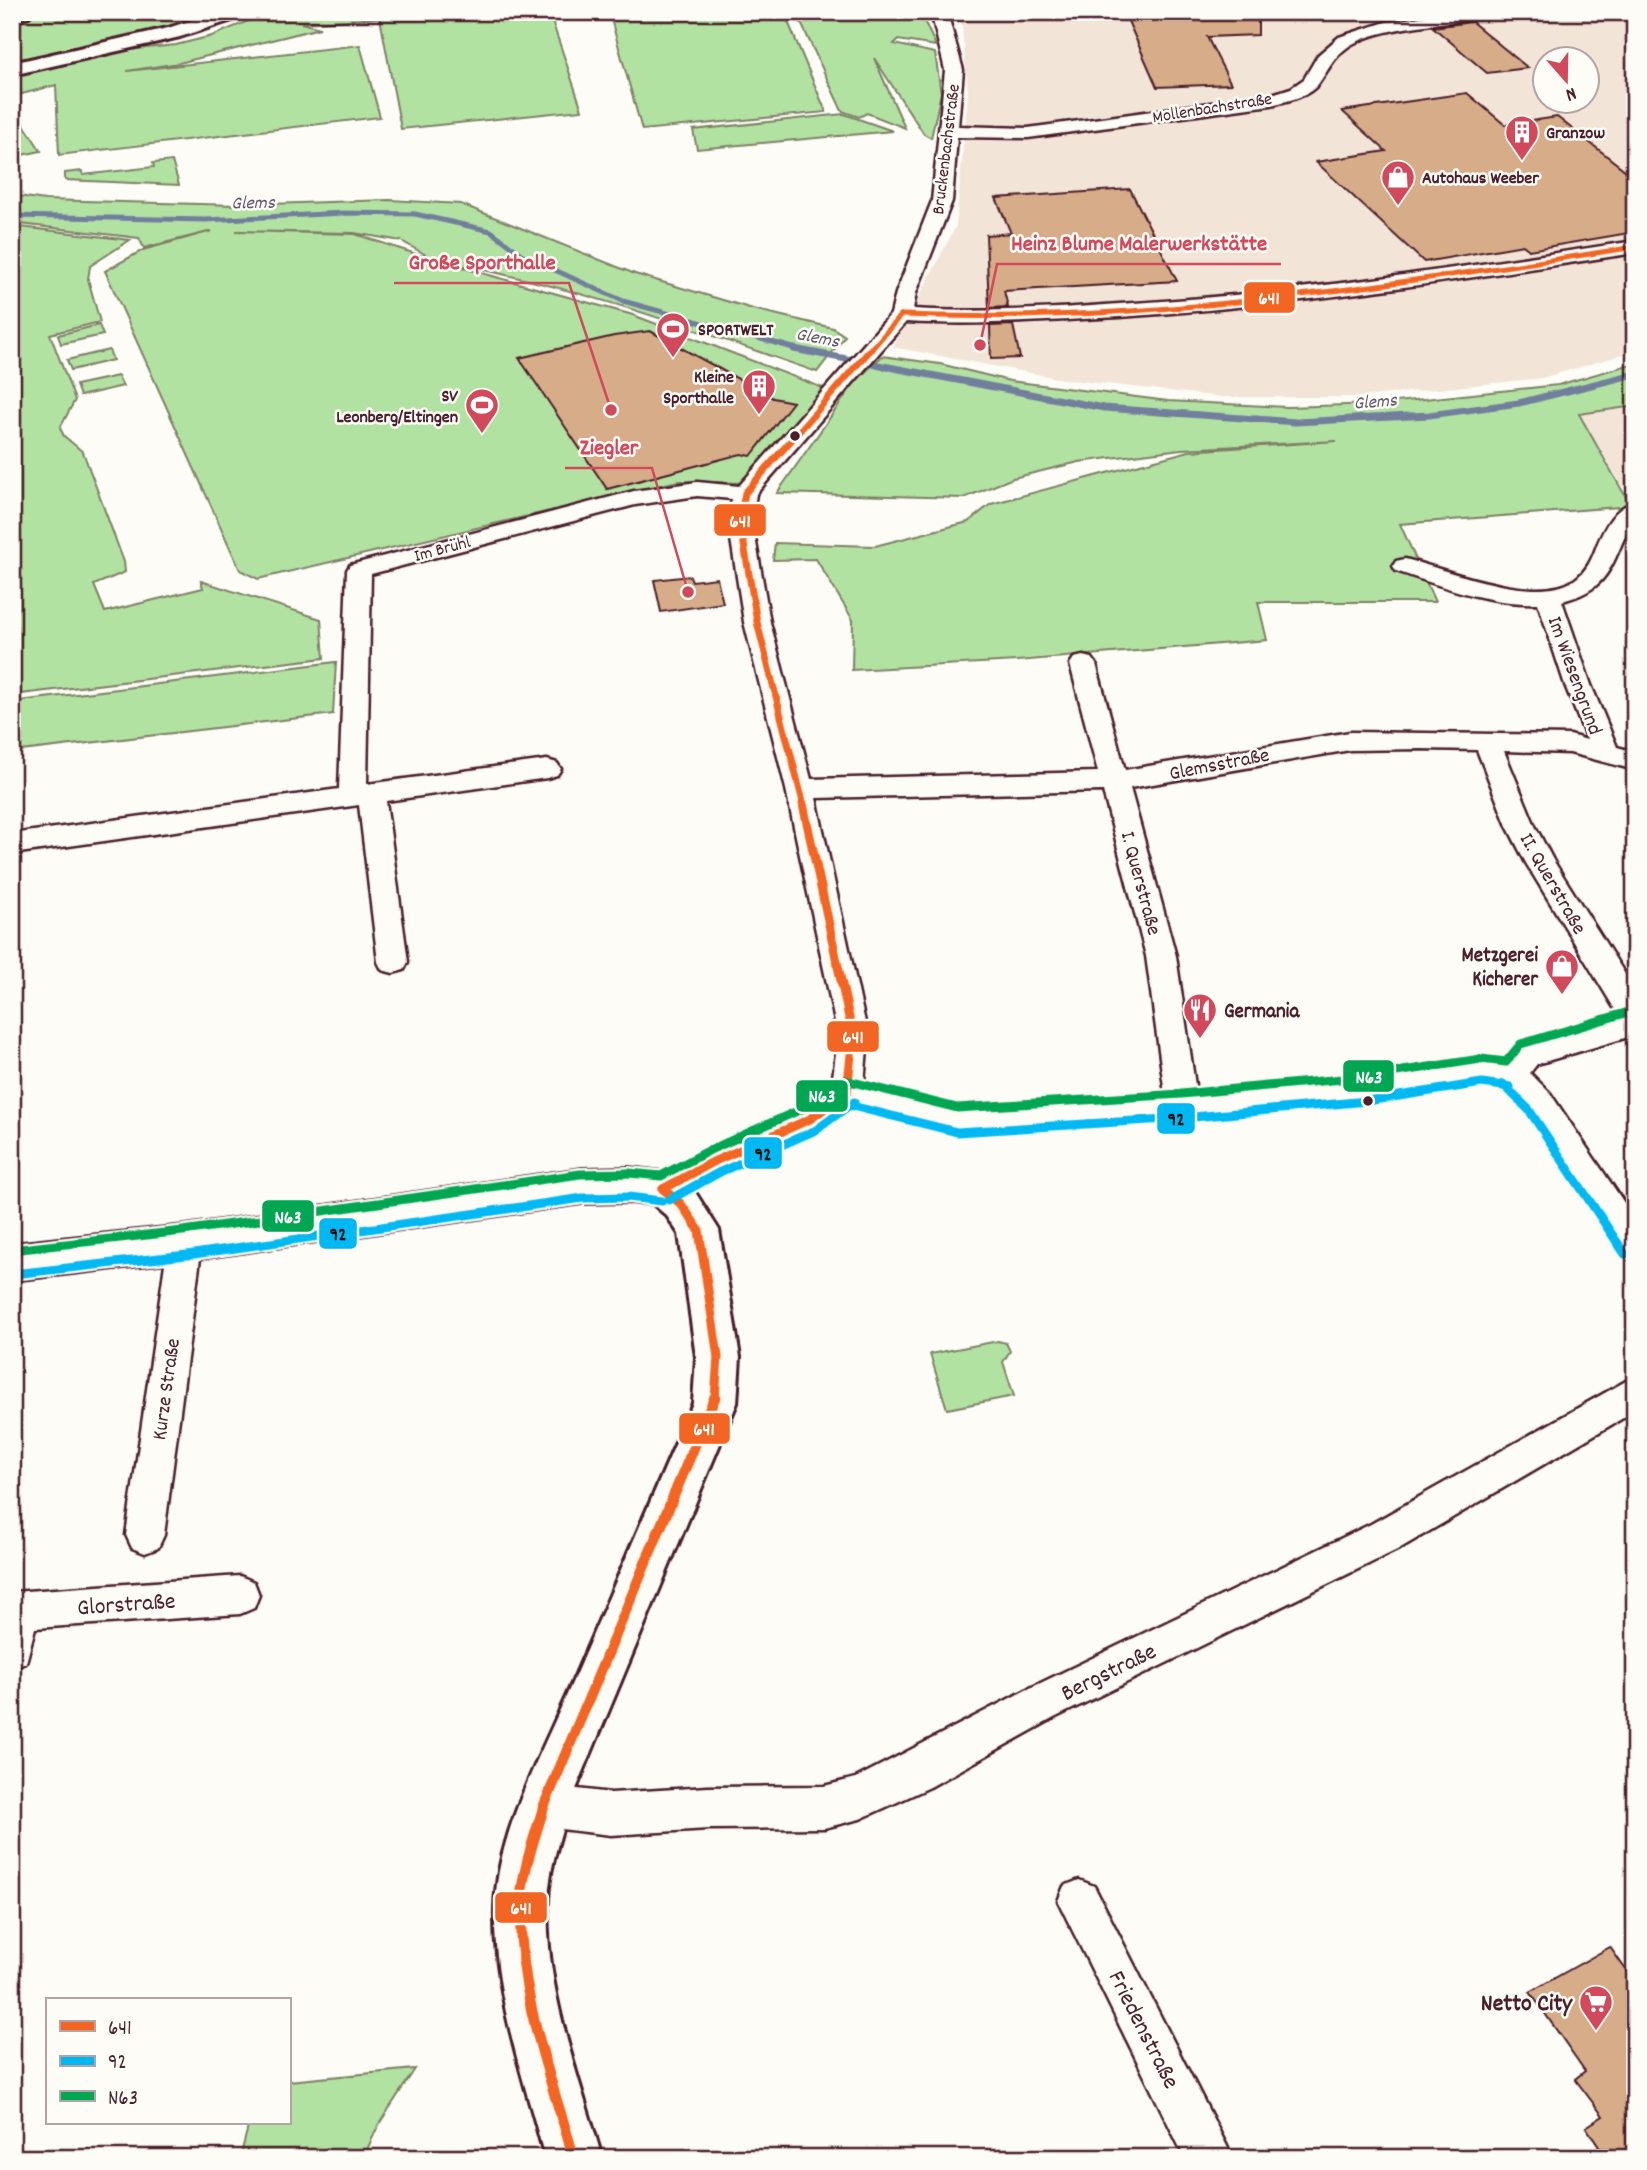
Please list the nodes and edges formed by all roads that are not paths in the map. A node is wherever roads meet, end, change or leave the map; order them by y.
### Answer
1 (22, 12) edge
2 (223, 12) edge
3 (238, 12) edge
4 (939, 12) edge
5 (1492, 12) edge
6 (12, 15) edge
7 (201, 25) junction
8 (12, 69) edge
9 (947, 131) junction
10 (1635, 247) edge
11 (901, 314) junction
12 (745, 493) junction
13 (1635, 509) edge
14 (1405, 566) dead end
15 (1548, 597) junction
16 (1083, 664) dead end
17 (1487, 743) junction
18 (1606, 753) junction
19 (1635, 761) edge
20 (547, 769) dead end
21 (1114, 781) junction
22 (800, 789) junction
23 (362, 794) junction
24 (12, 844) edge
25 (393, 962) dead end
26 (1635, 1016) edge
27 (1635, 1023) edge
28 (1512, 1075) junction
29 (847, 1092) junction
30 (1182, 1106) junction
31 (663, 1189) junction
32 (185, 1243) junction
33 (1635, 1247) edge
34 (12, 1262) edge
35 (1635, 1392) edge
36 (145, 1535) dead end
37 (240, 1595) dead end
38 (15, 1611) edge
39 (12, 1649) edge
40 (544, 1806) junction
41 (1079, 1901) dead end
42 (574, 2158) edge
43 (1210, 2158) edge

1 - 6 main road
2 - 7 main road
3 - 7 main road
4 - 9 street, Bruckenbachstraße
5 - 9 street, Mollenbachstraße
7 - 8 main road
9 - 11 street, Bruckenbachstraße
10 - 11 street
11 - 12 street, Bruckenbachstraße
12 - 22 street
12 - 23 street, Im Brühl
13 - 15 street, Im Wiesengrund
14 - 15 street, Im Wiesengrund
15 - 18 street, Im Wiesengrund
16 - 21 street, I. Querstraße
17 - 18 street, Glemsstraße
17 - 21 street, Glemsstraße
17 - 26 street, II. Querstraße
18 - 19 street, Glemsstraße
20 - 23 street
21 - 22 street, Glemsstraße
21 - 30 street, I. Querstraße
22 - 29 street
23 - 24 street
23 - 25 street
27 - 28 street
28 - 30 street
28 - 33 street
29 - 30 street
29 - 31 street
31 - 32 main road
31 - 40 main road
32 - 34 main road
32 - 36 street, Kurze Straße
35 - 40 street, Bergstraße
37 - 38 street, Glorstraße
38 - 39 street
40 - 42 main road
41 - 43 street, Friedenstraße

